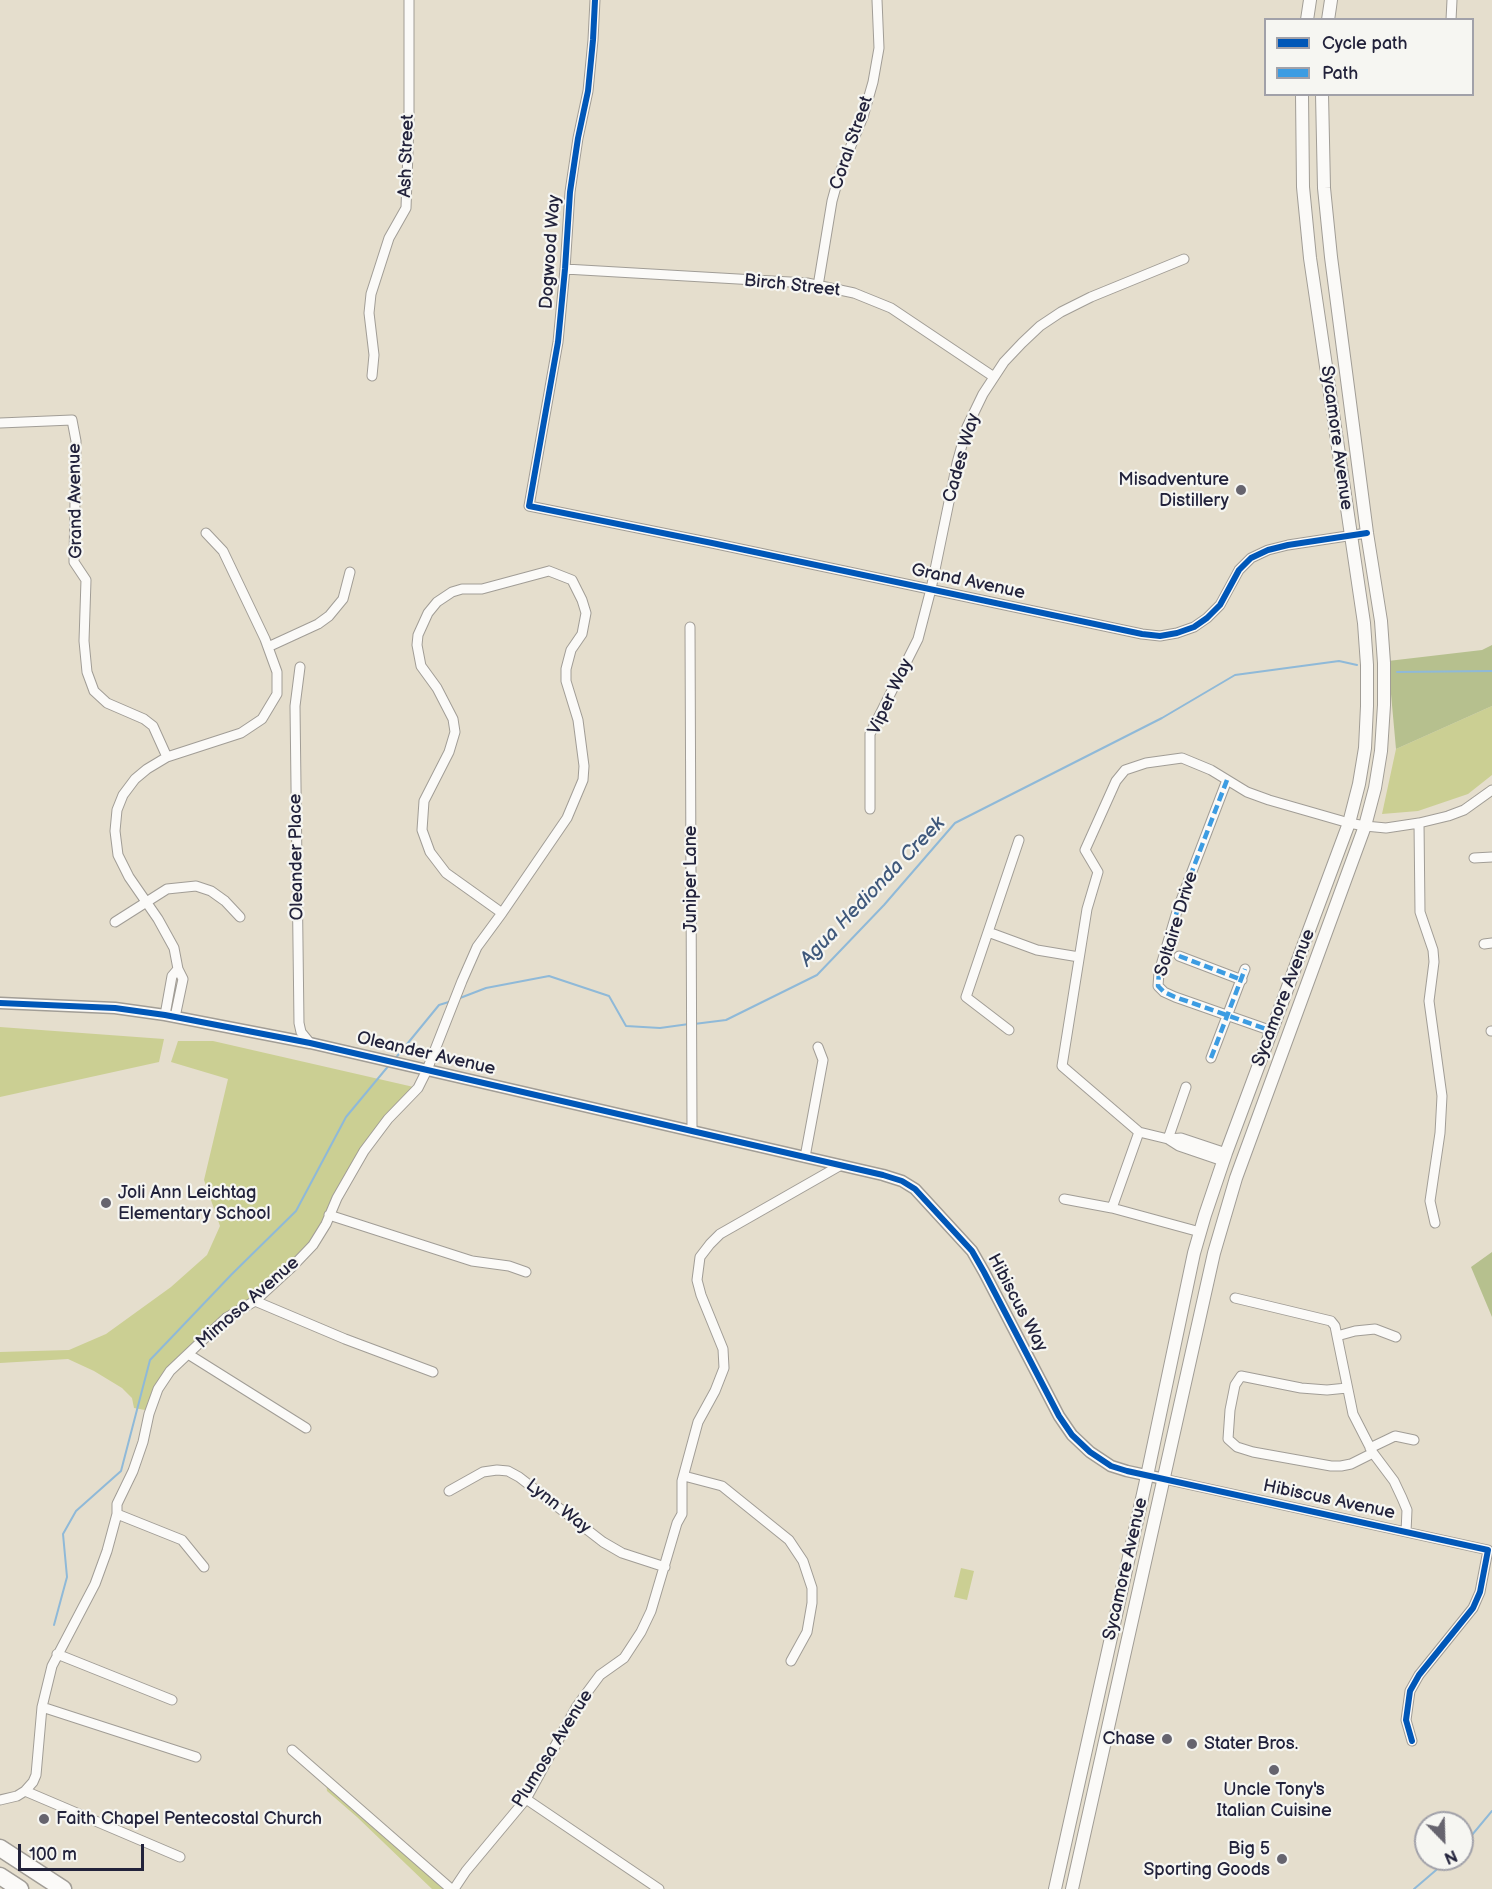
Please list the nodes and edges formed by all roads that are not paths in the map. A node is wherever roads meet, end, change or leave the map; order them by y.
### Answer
1 (409, 0) edge
2 (595, 0) edge
3 (877, 0) edge
4 (1310, 0) edge
5 (1331, 0) edge
6 (1452, 0) edge
7 (1307, 18) edge
8 (1328, 18) edge
9 (1451, 18) edge
10 (1302, 96) edge
11 (1322, 96) edge
12 (1184, 259) dead end
13 (565, 269) junction
14 (818, 286) junction
15 (372, 376) dead end
16 (994, 377) junction
17 (0, 423) edge
18 (529, 506) joint
19 (206, 533) dead end
20 (1367, 533) junction
21 (1350, 536) junction
22 (350, 572) dead end
23 (931, 589) junction
24 (690, 627) dead end
25 (268, 647) junction
26 (300, 667) dead end
27 (167, 757) junction
28 (1227, 780) junction
29 (1492, 790) edge
30 (870, 808) dead end
31 (1348, 822) junction
32 (1419, 823) junction
33 (1365, 826) junction
34 (1019, 840) dead end
35 (1492, 857) edge
36 (1474, 858) dead end
37 (146, 901) junction
38 (502, 913) junction
39 (240, 917) dead end
40 (115, 922) dead end
41 (988, 932) junction
42 (1179, 956) dead end
43 (1079, 957) junction
44 (1245, 969) dead end
45 (1242, 980) junction
46 (0, 1003) edge
47 (1228, 1015) junction
48 (170, 1016) junction
49 (1009, 1030) dead end
50 (1272, 1031) junction
51 (310, 1042) junction
52 (818, 1047) dead end
53 (1211, 1058) dead end
54 (427, 1070) junction
55 (1186, 1087) dead end
56 (692, 1131) junction
57 (1139, 1132) junction
58 (1168, 1139) junction
59 (805, 1157) junction
60 (1224, 1157) junction
61 (841, 1165) junction
62 (1064, 1199) dead end
63 (1112, 1208) junction
64 (329, 1215) junction
65 (1435, 1223) dead end
66 (1200, 1232) junction
67 (526, 1272) dead end
68 (1235, 1298) dead end
69 (255, 1301) junction
70 (1337, 1336) junction
71 (1396, 1337) dead end
72 (188, 1354) junction
73 (433, 1372) dead end
74 (1347, 1388) junction
75 (306, 1428) dead end
76 (1414, 1440) dead end
77 (1371, 1450) junction
78 (684, 1476) junction
79 (1147, 1476) junction
80 (1164, 1479) junction
81 (449, 1491) dead end
82 (117, 1514) junction
83 (1406, 1532) junction
84 (204, 1567) dead end
85 (665, 1567) junction
86 (57, 1654) junction
87 (791, 1661) dead end
88 (172, 1700) dead end
89 (42, 1707) junction
90 (1412, 1741) dead end
91 (292, 1750) dead end
92 (196, 1757) dead end
93 (25, 1791) junction
94 (526, 1799) junction
95 (0, 1800) edge
96 (0, 1848) edge
97 (180, 1857) dead end
98 (0, 1876) edge
99 (20, 1889) edge
100 (63, 1889) edge
101 (453, 1889) edge
102 (659, 1889) edge
103 (1054, 1889) edge
104 (1072, 1889) edge

1 - 15 street, Ash Street
2 - 13 street, Dogwood Way
3 - 14 street, Coral Street
4 - 7 main road
5 - 8 main road
6 - 9 street
10 - 21 main road, Sycamore Avenue
11 - 20 main road, Sycamore Avenue
12 - 16 street, Cades Way
13 - 14 street, Birch Street
13 - 18 street, Dogwood Way
14 - 16 street, Birch Street
16 - 23 street, Cades Way
17 - 27 street, Grand Avenue
18 - 23 street, Grand Avenue
19 - 25 street
20 - 21 street, Grand Avenue
20 - 33 main road, Sycamore Avenue
21 - 23 street, Grand Avenue
21 - 31 main road, Sycamore Avenue
22 - 25 street
23 - 30 street, Viper Way
24 - 56 street, Juniper Lane
25 - 27 street
26 - 51 street, Oleander Place
27 - 37 street
28 - 31 street
28 - 43 street
28 - 47 street, Soltaire Drive
29 - 32 street
31 - 33 street
31 - 50 main road, Sycamore Avenue
32 - 33 street
32 - 65 street
33 - 80 main road, Sycamore Avenue
34 - 41 street
35 - 36 street
37 - 39 street
37 - 40 street
37 - 48 street
38 - 38 street, Mimosa Avenue
38 - 54 street, Mimosa Avenue
41 - 43 street
41 - 49 street
42 - 45 street
43 - 57 street
44 - 45 street
45 - 47 street
46 - 48 street, Oleander Avenue
47 - 50 street, Soltaire Drive
47 - 53 street
48 - 51 street, Oleander Avenue
50 - 60 main road, Sycamore Avenue
51 - 54 street, Oleander Avenue
52 - 59 street
54 - 56 street, Oleander Avenue
54 - 64 street, Mimosa Avenue
55 - 58 street
56 - 59 street, Oleander Avenue
57 - 58 street
57 - 63 street
58 - 60 street
59 - 61 street, Oleander Avenue
60 - 66 main road, Sycamore Avenue
61 - 78 street, Plumosa Avenue
61 - 79 street, Hibiscus Way
62 - 63 street
63 - 66 street
64 - 67 street
64 - 69 street, Mimosa Avenue
66 - 79 main road, Sycamore Avenue
68 - 70 street
69 - 72 street, Mimosa Avenue
69 - 73 street
70 - 71 street
70 - 74 street
72 - 75 street
72 - 82 street, Mimosa Avenue
74 - 77 street
74 - 77 street
76 - 77 street
77 - 83 street
78 - 85 street, Plumosa Avenue
78 - 87 street
79 - 80 street, Hibiscus Way
79 - 103 main road, Sycamore Avenue
80 - 83 street, Hibiscus Avenue
80 - 104 main road, Sycamore Avenue
81 - 85 street, Lynn Way
82 - 84 street
82 - 86 street, Mimosa Avenue
83 - 90 street, Hibiscus Avenue
85 - 94 street, Plumosa Avenue
86 - 88 street
86 - 89 street, Mimosa Avenue
89 - 92 street
89 - 93 street, Mimosa Avenue
91 - 101 street
93 - 95 street
93 - 97 street
94 - 101 street, Plumosa Avenue
94 - 102 street
96 - 100 highway
98 - 99 highway

